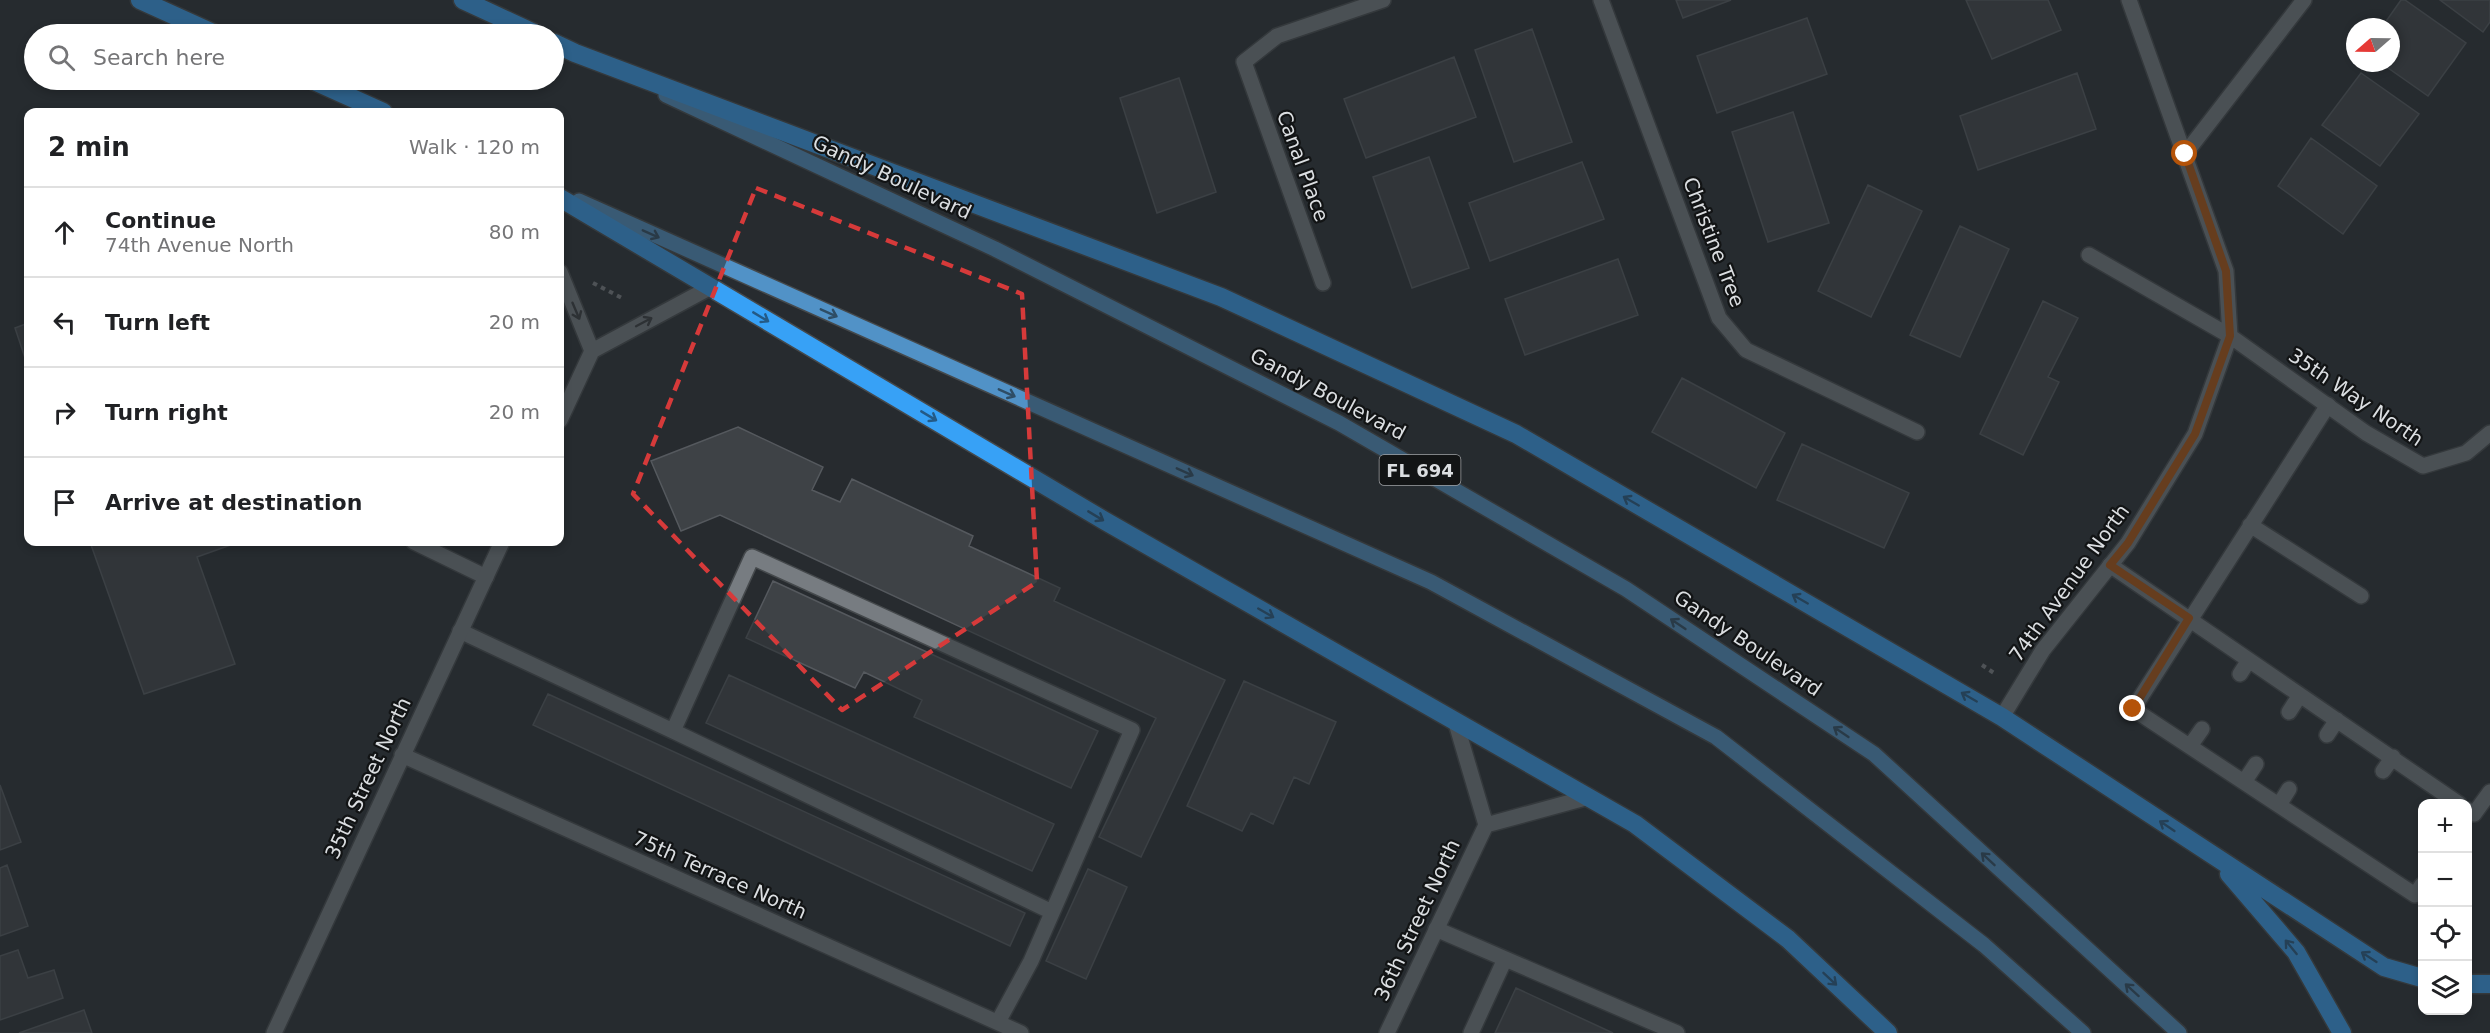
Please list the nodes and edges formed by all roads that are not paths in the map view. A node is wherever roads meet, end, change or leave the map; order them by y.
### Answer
1 (140, 0) edge
2 (463, 0) edge
3 (1383, 0) edge
4 (1601, 0) edge
5 (2129, 0) edge
6 (2304, 0) edge
7 (193, 24) edge
8 (515, 24) edge
9 (564, 48) edge
10 (575, 53) junction
11 (334, 90) edge
12 (374, 108) edge
13 (2185, 154) junction
14 (564, 195) edge
15 (564, 200) edge
16 (2089, 255) dead end
17 (564, 282) edge
18 (1323, 284) dead end
19 (711, 287) junction
20 (2230, 336) junction
21 (592, 351) junction
22 (2328, 405) junction
23 (564, 411) edge
24 (1917, 432) dead end
25 (2490, 433) edge
26 (2250, 525) junction
27 (422, 546) edge
28 (500, 546) edge
29 (2110, 565) junction
30 (486, 577) junction
31 (2361, 596) dead end
32 (2189, 618) junction
33 (460, 631) junction
34 (2249, 660) junction
35 (2240, 674) dead end
36 (2300, 695) junction
37 (2289, 712) dead end
38 (2002, 717) junction
39 (1455, 720) junction
40 (2337, 720) junction
41 (2202, 729) dead end
42 (673, 731) junction
43 (2327, 735) dead end
44 (2190, 746) junction
45 (402, 755) junction
46 (2393, 757) junction
47 (2256, 764) dead end
48 (2383, 771) dead end
49 (2244, 782) junction
50 (2289, 789) dead end
51 (2490, 792) edge
52 (1588, 796) junction
53 (2452, 799) edge
54 (2278, 805) junction
55 (2472, 814) edge
56 (1486, 825) junction
57 (2216, 859) junction
58 (2418, 891) edge
59 (1052, 912) junction
60 (1436, 928) junction
61 (1505, 958) junction
62 (2418, 977) edge
63 (2472, 984) edge
64 (2490, 984) edge
65 (998, 1022) junction
66 (2177, 1031) edge
67 (274, 1033) edge
68 (1021, 1033) edge
69 (1387, 1033) edge
70 (1472, 1033) edge
71 (1677, 1033) edge
72 (1888, 1033) edge
73 (2083, 1033) edge
74 (2342, 1033) edge

1 - 7 highway
2 - 8 highway
3 - 18 street, Canal Place
4 - 24 street, Christine Tree
5 - 13 street, 74th Avenue North
6 - 13 street
9 - 10 highway, Gandy Boulevard / FL 694
38 -> 10 highway
66 -> 10 main road, Gandy Boulevard / FL 694
11 - 12 highway
13 - 20 street, 74th Avenue North
14 -> 73 main road
15 - 19 highway
16 - 20 street, 35th Way North
17 -> 21 street
21 -> 19 street
19 -> 39 highway
20 - 22 street, 35th Way North
20 - 29 street, 74th Avenue North
21 - 23 street
22 - 25 street, 35th Way North
22 - 26 street
26 - 31 street
26 - 32 street
27 - 30 street
28 - 30 street, 35th Street North
29 - 32 street
29 - 38 street, 74th Avenue North
30 - 33 street, 35th Street North
32 - 34 street
32 - 44 street
33 - 42 street
33 - 45 street, 35th Street North
34 - 35 street
34 - 36 street
36 - 37 street
36 - 40 street
57 -> 38 highway
39 - 52 highway
39 - 56 street
40 - 43 street
40 - 46 street
41 - 44 street
42 - 59 street
42 - 59 street
44 - 49 street
45 - 65 street, 75th Terrace North
45 - 67 street, 35th Street North
46 - 48 street
46 - 53 street
47 - 49 street
49 - 54 street
50 - 54 street
51 - 55 street
52 - 56 street
52 -> 72 highway
54 - 58 street
56 - 60 street, 36th Street North
62 -> 57 highway
74 -> 57 highway
59 - 65 street
60 - 61 street
60 - 69 street, 36th Street North
61 - 70 street
61 - 71 street
63 - 64 highway
65 - 68 street, 75th Terrace North

